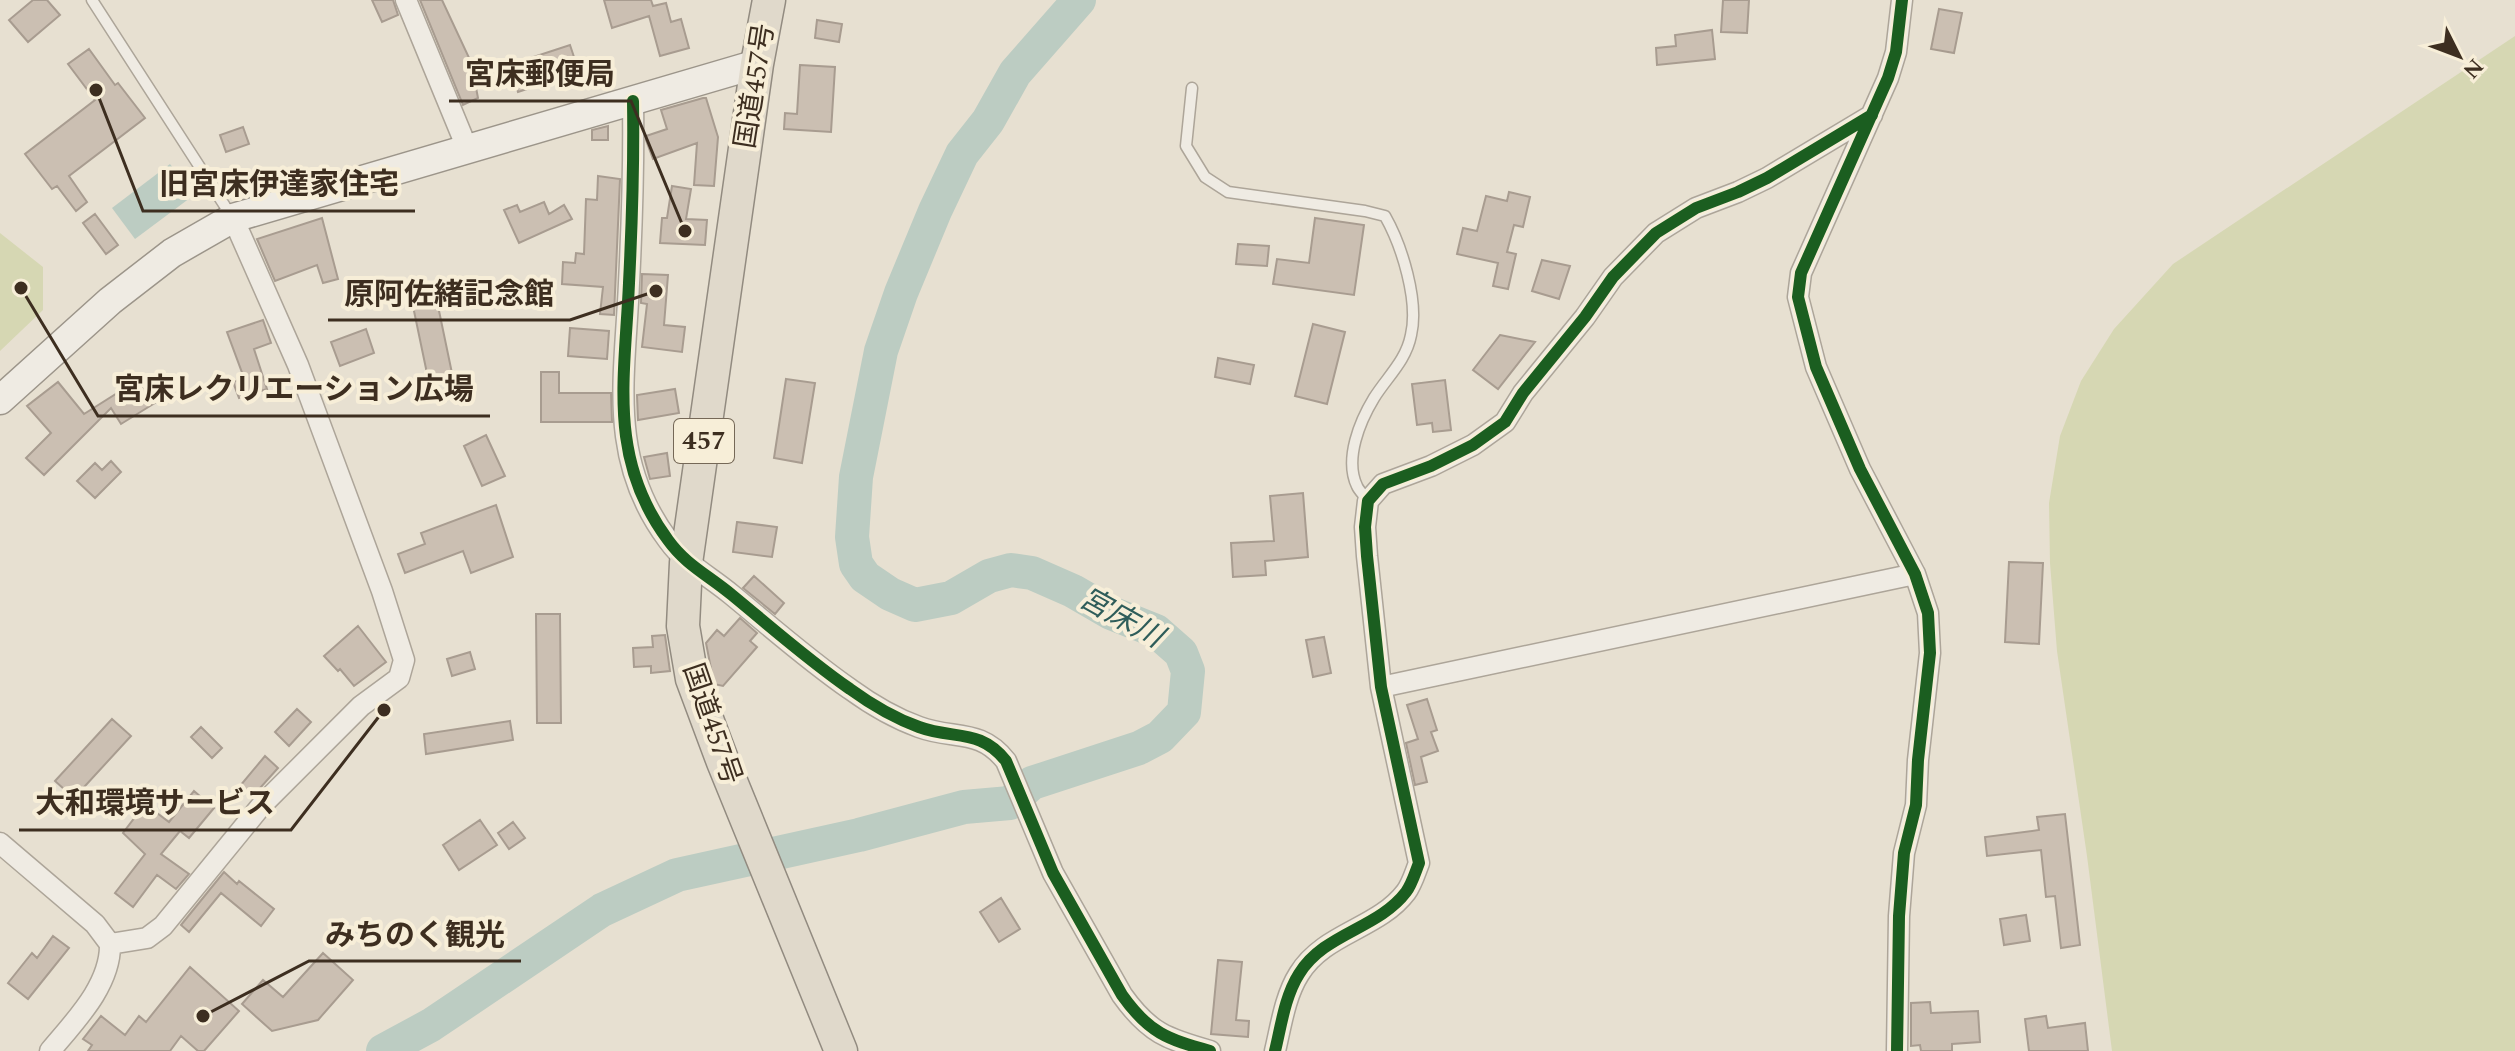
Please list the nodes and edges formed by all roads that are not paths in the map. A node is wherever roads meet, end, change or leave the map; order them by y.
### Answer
1 (92, 0) edge
2 (406, 0) edge
3 (769, 0) edge
4 (1902, 0) edge
5 (757, 64) junction
6 (1192, 88) dead end
7 (633, 101) junction
8 (1872, 115) junction
9 (467, 148) junction
10 (233, 218) junction
11 (0, 400) edge
12 (1368, 501) junction
13 (686, 563) junction
14 (1915, 574) junction
15 (1381, 687) junction
16 (0, 843) edge
17 (110, 944) junction
18 (50, 1051) edge
19 (841, 1051) edge
20 (1210, 1051) edge
21 (1275, 1051) edge
22 (1897, 1051) edge

1 - 10 lane
2 - 9 street
3 - 5 highway, 国道457号 / 457
4 - 8 street
5 - 7 main road
5 - 13 highway, 国道457号 / 457
6 - 12 lane
7 - 9 main road
7 - 13 street
8 - 12 street
8 - 14 street
9 - 10 main road
10 - 11 main road
10 - 17 street
12 - 15 street
13 - 19 highway, 国道457号 / 457
13 - 20 street
14 - 15 street
14 - 22 street
15 - 21 street
16 - 17 street
17 - 18 street

